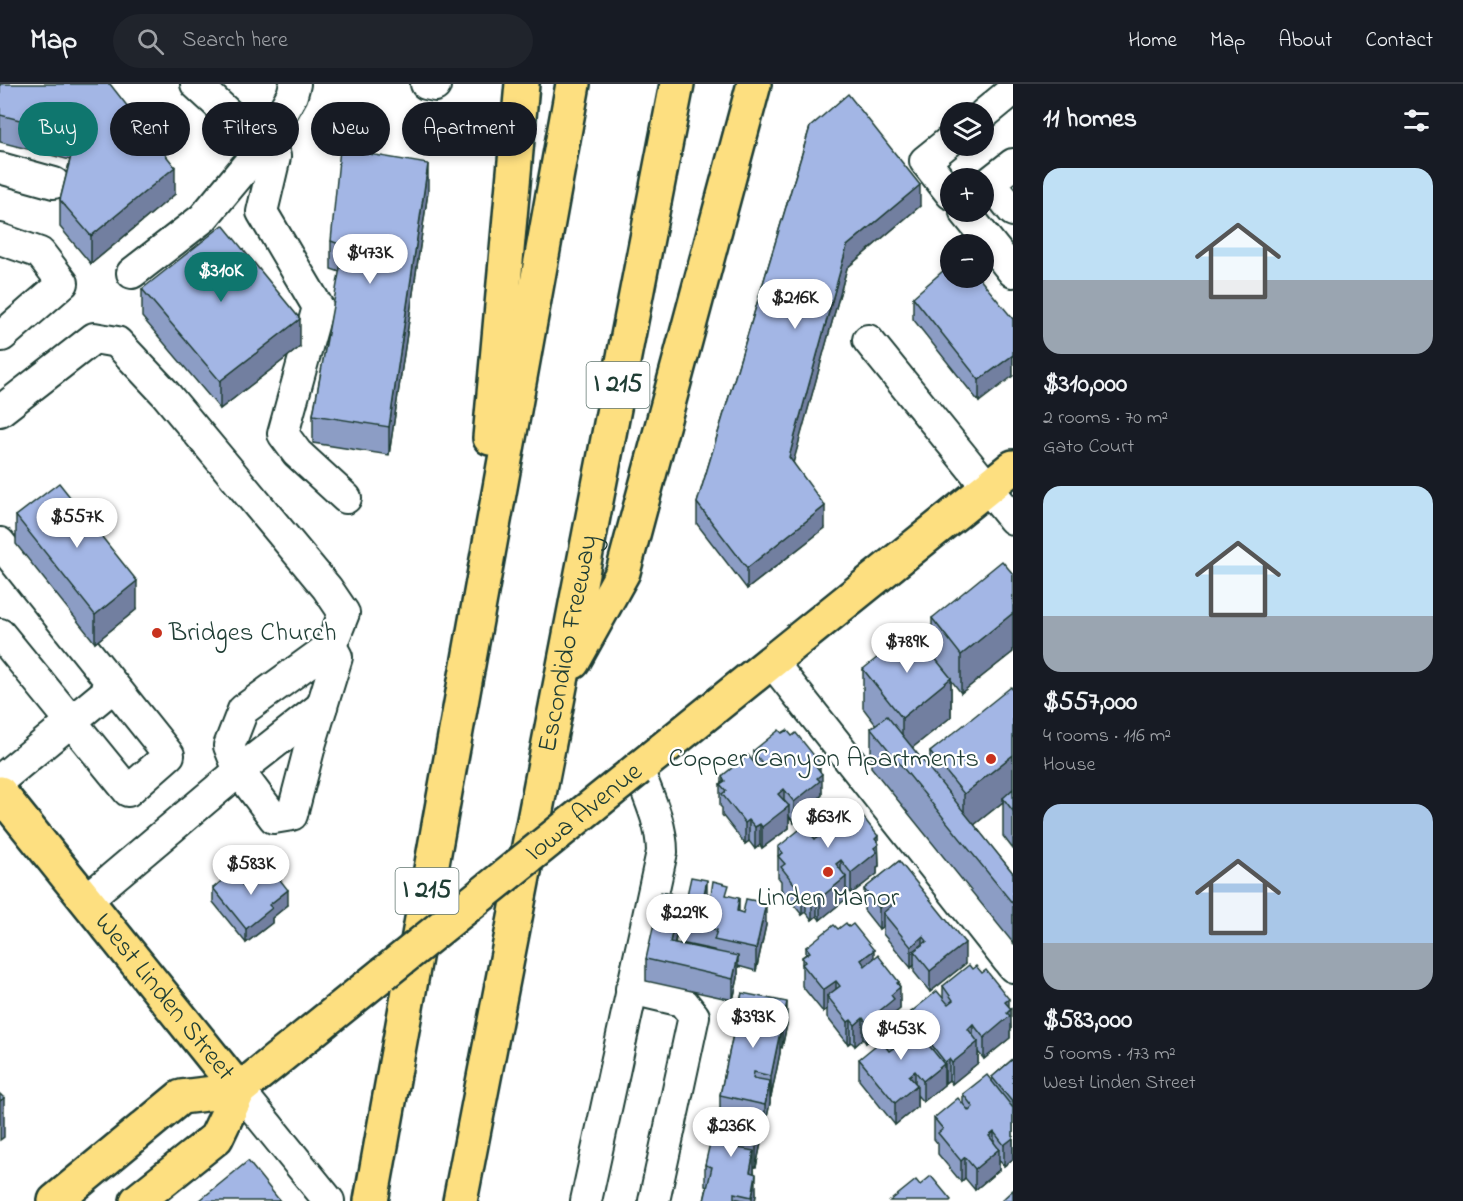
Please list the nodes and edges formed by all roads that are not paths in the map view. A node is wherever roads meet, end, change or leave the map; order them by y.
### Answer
1 (295, 84) edge
2 (522, 84) edge
3 (573, 84) edge
4 (677, 84) edge
5 (754, 84) edge
6 (200, 85) edge
7 (1013, 90) edge
8 (218, 102) edge
9 (289, 102) edge
10 (994, 106) edge
11 (940, 149) edge
12 (265, 156) edge
13 (269, 156) edge
14 (1013, 164) edge
15 (0, 168) edge
16 (940, 180) edge
17 (54, 183) dead end
18 (1013, 211) edge
19 (973, 222) edge
20 (0, 239) edge
21 (1013, 272) edge
22 (132, 273) dead end
23 (2, 336) dead end
24 (868, 340) dead end
25 (0, 411) edge
26 (1013, 467) edge
27 (988, 488) junction
28 (346, 498) dead end
29 (1013, 519) edge
30 (0, 543) edge
31 (0, 634) edge
32 (331, 646) junction
33 (469, 660) junction
34 (772, 662) junction
35 (113, 687) junction
36 (559, 687) junction
37 (322, 706) junction
38 (70, 721) junction
39 (638, 769) junction
40 (239, 771) junction
41 (0, 780) edge
42 (0, 793) edge
43 (86, 900) junction
44 (1013, 967) edge
45 (631, 989) junction
46 (239, 1090) junction
47 (55, 1201) edge
48 (137, 1201) edge
49 (329, 1201) edge
50 (371, 1201) edge
51 (460, 1201) edge
52 (586, 1201) edge
53 (654, 1201) edge

1 - 9 street
2 - 33 main road
3 - 33 main road, I 215
4 - 36 main road, Escondido Freeway / I 215
5 - 36 main road
6 - 8 street
7 - 10 street
11 - 16 street
12 - 22 street
13 - 28 street
14 - 18 street
15 - 17 street
19 - 21 street
20 - 23 street
24 - 27 street
25 - 32 street
26 - 27 main road, Iowa Avenue
27 - 29 street
27 - 34 main road, Iowa Avenue
30 - 35 street
31 - 38 street
32 - 37 street
32 - 40 street
33 - 50 main road, I 215
34 - 39 main road, Iowa Avenue
34 - 44 street
35 - 38 street
35 - 38 street
36 - 51 main road, Escondido Freeway / I 215
37 - 40 street
37 - 40 street
38 - 41 street
39 - 45 street
39 - 46 main road, Iowa Avenue, bridge
40 - 43 street
42 - 43 main road, West Linden Street
43 - 46 main road, West Linden Street
45 - 52 street
45 - 53 street
46 - 47 main road
46 - 48 main road, Iowa Avenue
46 - 49 street, West Linden Street

